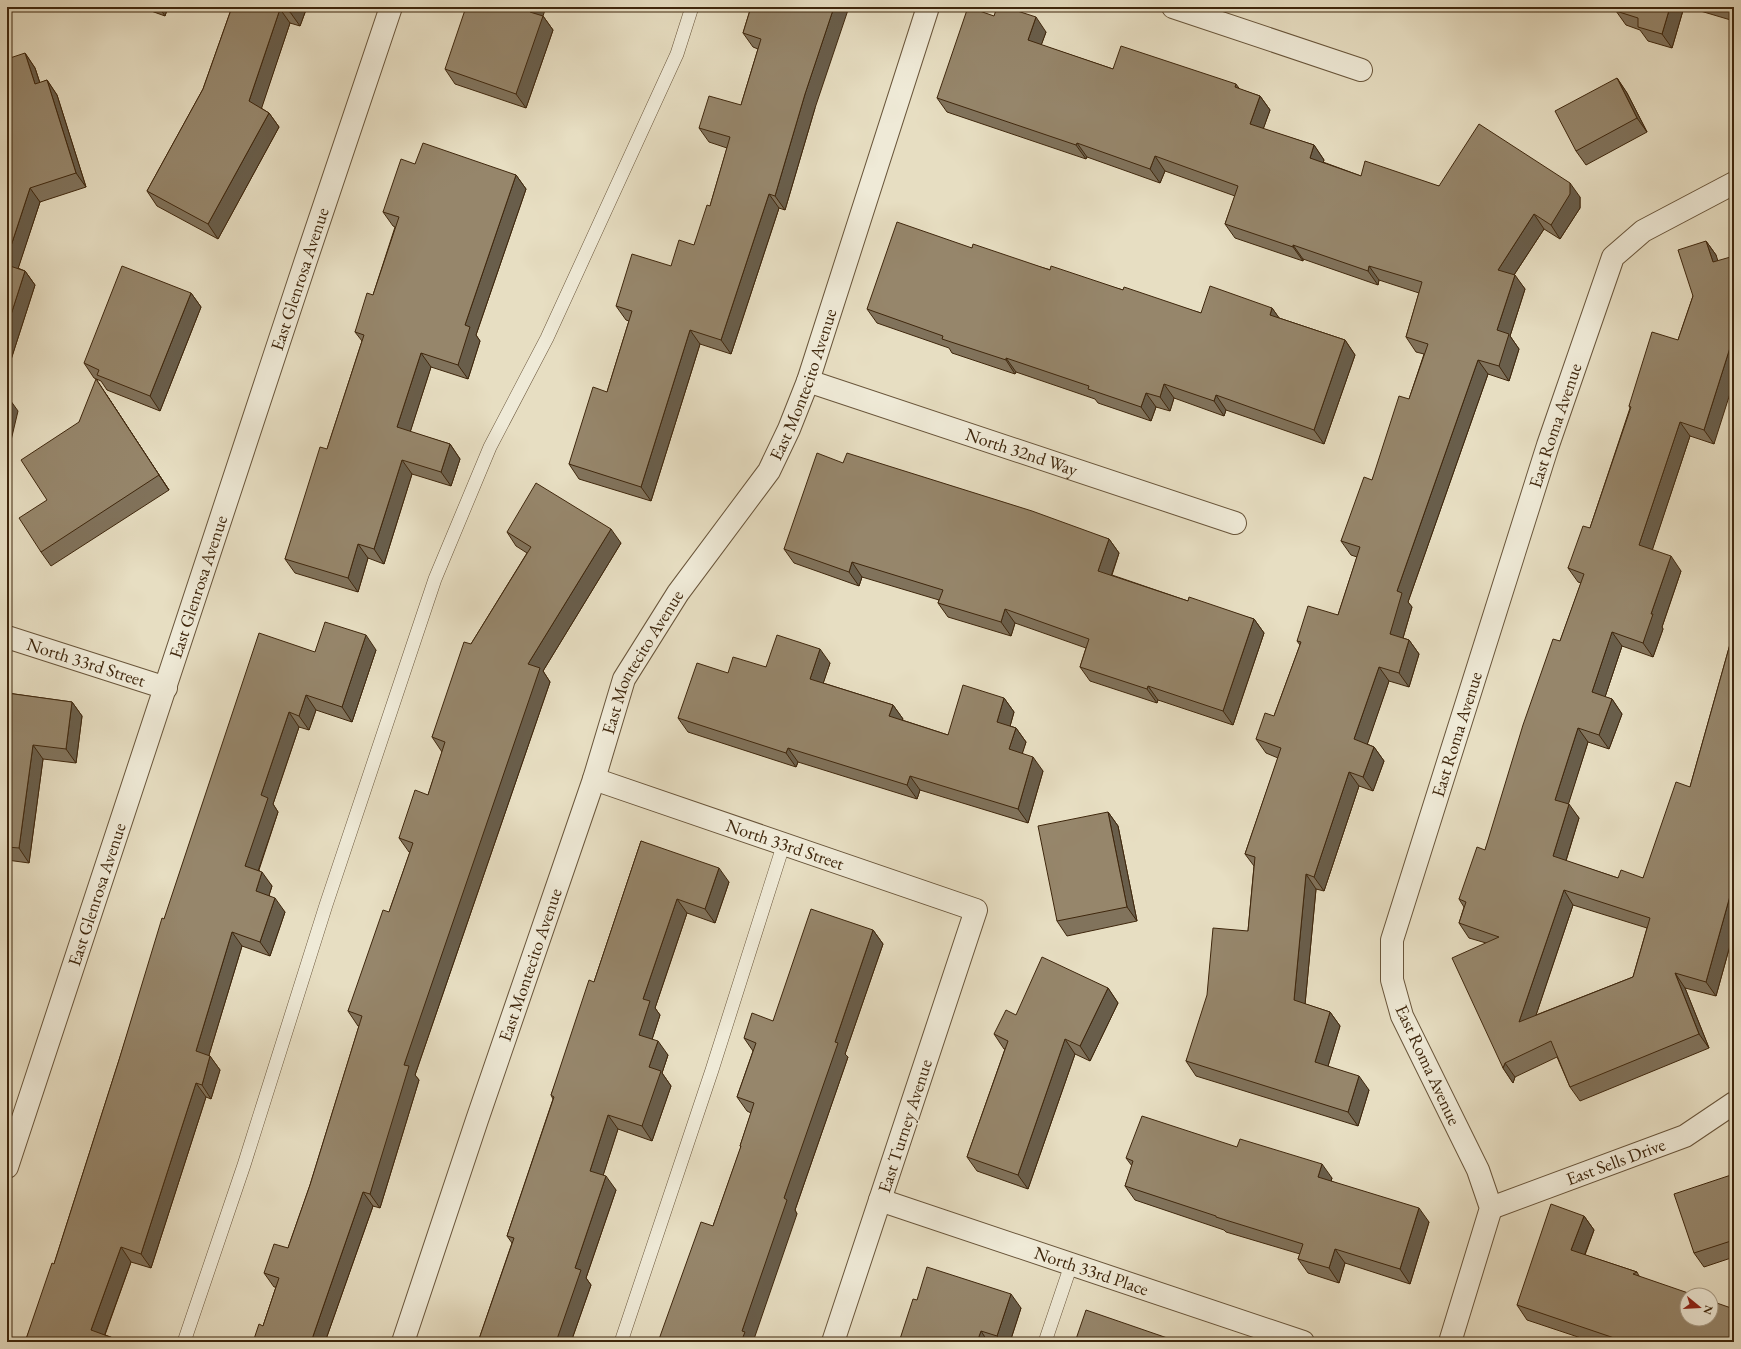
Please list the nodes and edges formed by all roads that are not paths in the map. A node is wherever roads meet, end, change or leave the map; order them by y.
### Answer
1 (391, 7) edge
2 (692, 7) edge
3 (928, 7) edge
4 (1173, 7) edge
5 (1361, 70) dead end
6 (1734, 183) edge
7 (808, 381) junction
8 (1235, 523) dead end
9 (7, 637) edge
10 (166, 688) junction
11 (594, 779) junction
12 (784, 843) junction
13 (976, 910) joint
14 (1734, 1103) edge
15 (7, 1167) edge
16 (880, 1200) junction
17 (1491, 1208) junction
18 (1070, 1264) junction
19 (1260, 1335) edge
20 (184, 1342) edge
21 (403, 1342) edge
22 (621, 1342) edge
23 (833, 1342) edge
24 (1045, 1342) edge
25 (1302, 1342) edge
26 (1450, 1342) edge

1 - 10 street, East Glenrosa Avenue
2 - 20 lane
3 - 7 street, East Montecito Avenue
4 - 5 street
6 - 17 street, East Roma Avenue
7 - 8 street, North 32nd Way
7 - 11 street, East Montecito Avenue
9 - 10 street, North 33rd Street
10 - 15 street, East Glenrosa Avenue
11 - 12 street, North 33rd Street
11 - 21 street, East Montecito Avenue
12 - 13 street, North 33rd Street
12 - 22 lane
13 - 16 street, East Turney Avenue
14 - 17 street, East Sells Drive
16 - 18 street, North 33rd Place
16 - 23 street, East Turney Avenue
17 - 26 street
18 - 19 street, North 33rd Place
18 - 24 lane
19 - 25 street, North 33rd Place

